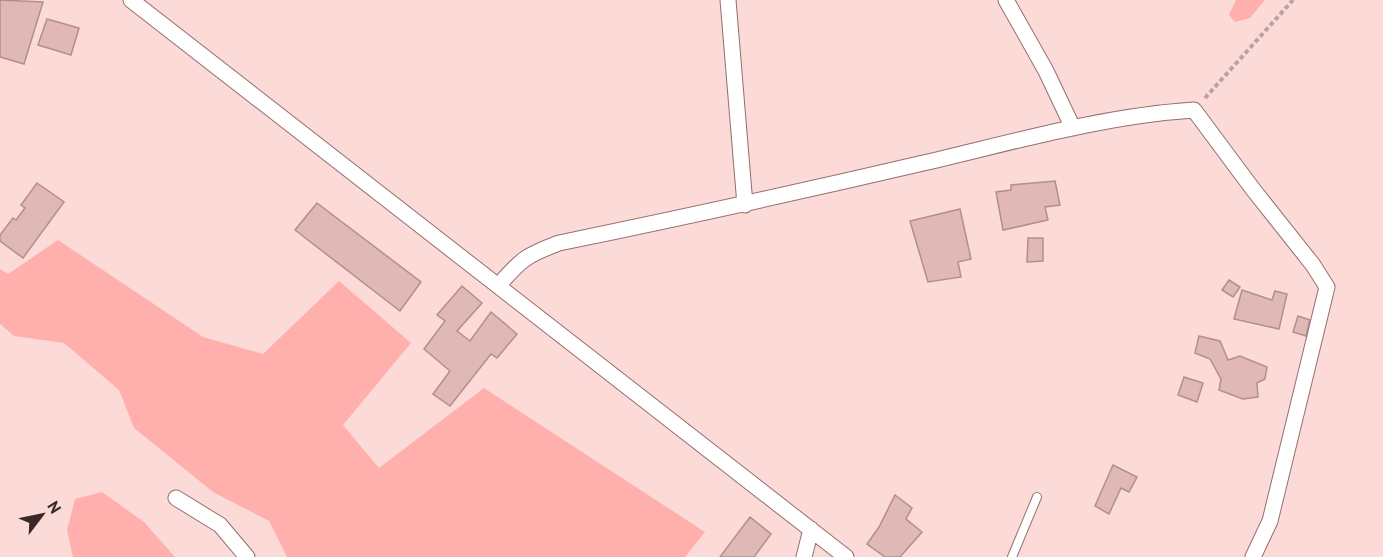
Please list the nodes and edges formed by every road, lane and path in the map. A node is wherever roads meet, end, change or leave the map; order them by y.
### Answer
1 (131, 0) edge
2 (728, 0) edge
3 (1006, 0) edge
4 (1293, 0) edge
5 (1194, 110) junction
6 (1073, 128) junction
7 (745, 205) junction
8 (499, 285) junction
9 (1037, 497) dead end
10 (176, 498) dead end
11 (811, 529) junction
12 (247, 557) edge
13 (804, 557) edge
14 (846, 557) edge
15 (1012, 557) edge
16 (1253, 557) edge

1 - 8 street
2 - 7 street
3 - 6 street
4 - 5 path
5 - 6 street
5 - 16 street
6 - 7 street
7 - 8 street
8 - 11 street
9 - 15 lane
10 - 12 street
11 - 13 street
11 - 14 street

